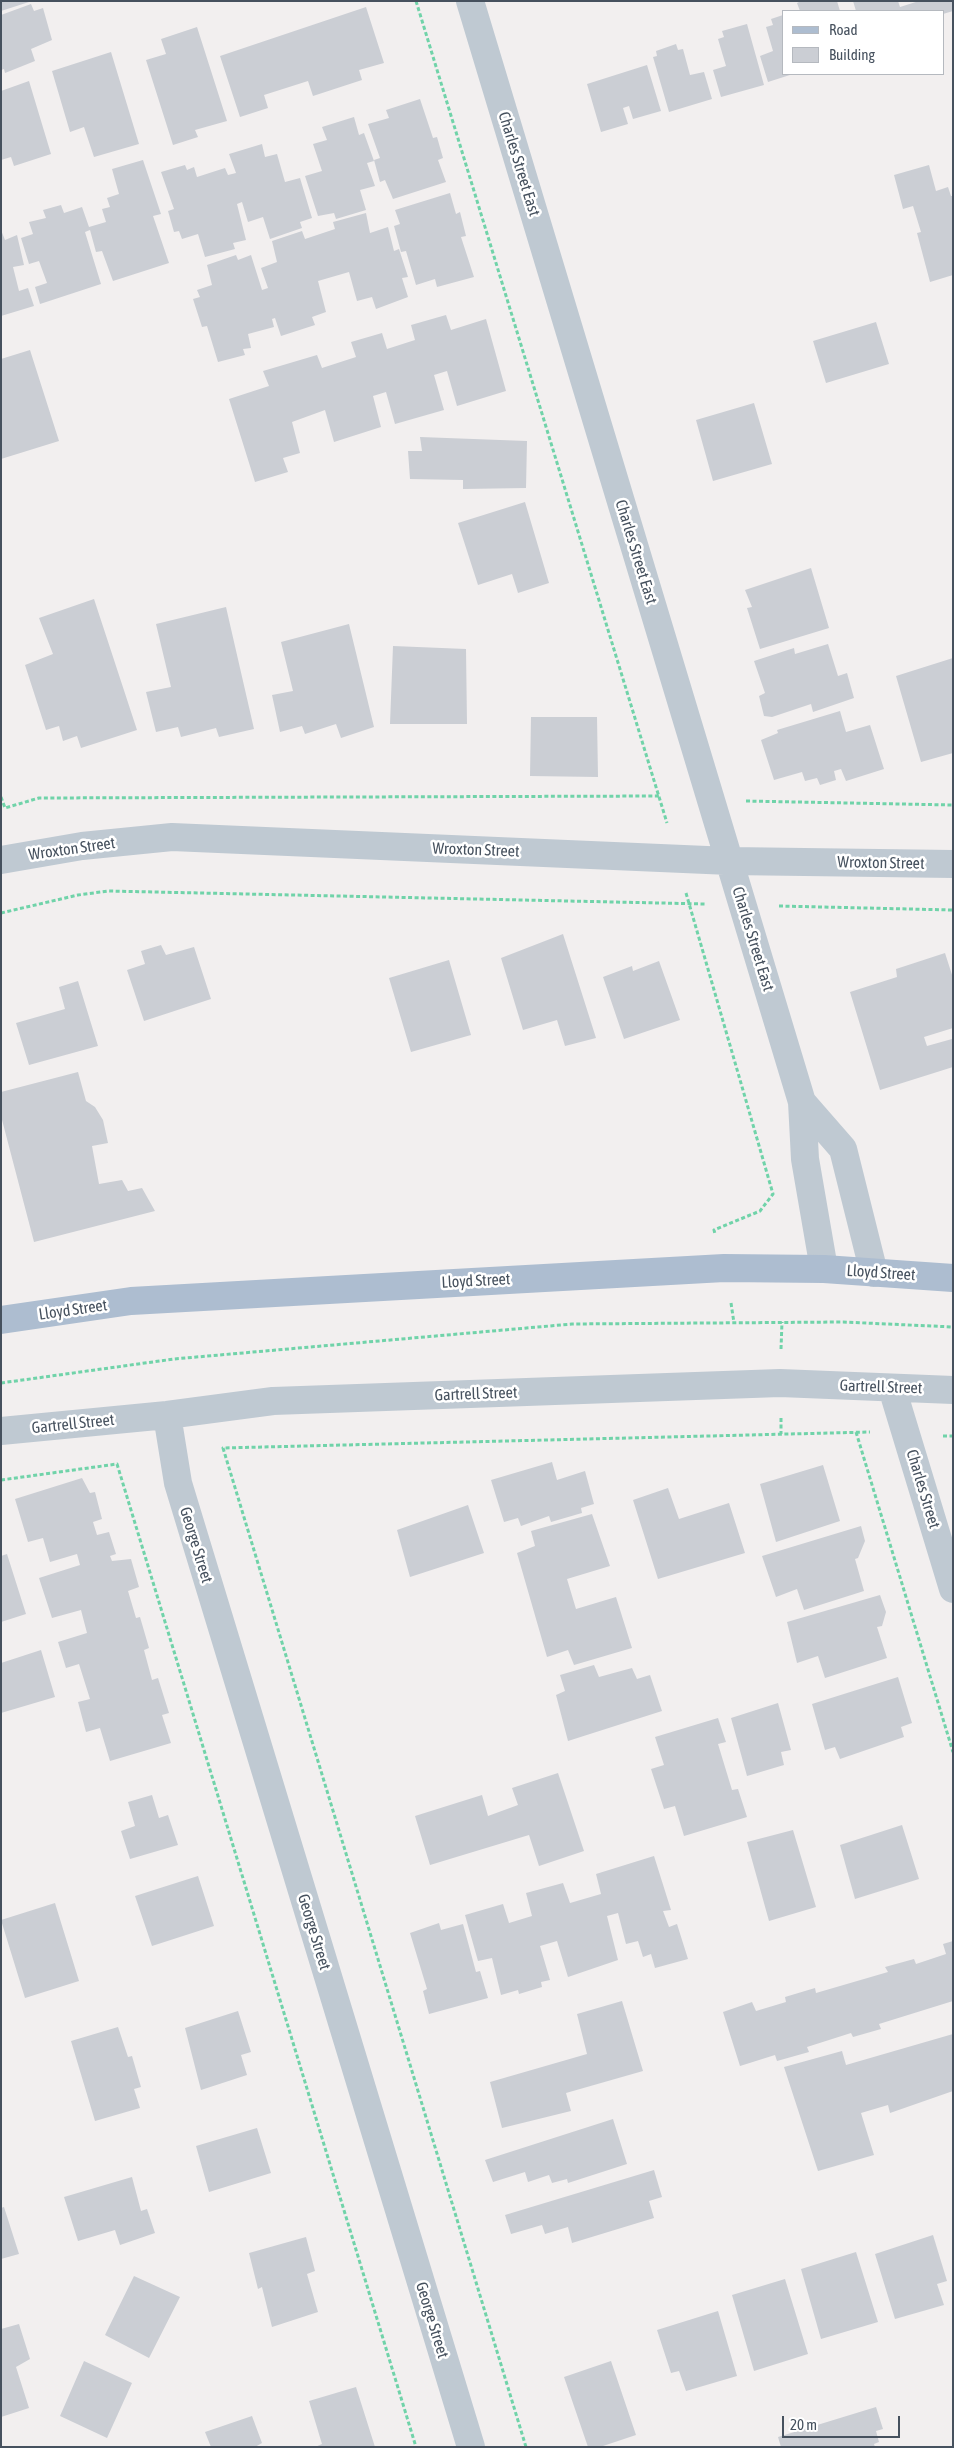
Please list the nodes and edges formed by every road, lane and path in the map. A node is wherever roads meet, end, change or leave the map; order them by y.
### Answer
1 (416, 1) edge
2 (470, 1) edge
3 (659, 796) junction
4 (1, 797) edge
5 (743, 801) dead end
6 (953, 805) edge
7 (667, 823) dead end
8 (676, 859) junction
9 (1, 860) edge
10 (730, 861) junction
11 (953, 864) edge
12 (690, 904) junction
13 (710, 904) dead end
14 (779, 906) dead end
15 (953, 910) edge
16 (1, 913) edge
17 (802, 1102) junction
18 (724, 1268) junction
19 (824, 1270) junction
20 (874, 1273) junction
21 (953, 1278) edge
22 (1, 1320) edge
23 (953, 1327) edge
24 (1, 1382) edge
25 (892, 1388) junction
26 (953, 1390) edge
27 (167, 1415) junction
28 (1, 1431) edge
29 (856, 1432) junction
30 (906, 1434) junction
31 (953, 1436) edge
32 (1, 1480) edge
33 (953, 1589) edge
34 (953, 1752) edge
35 (416, 2447) edge
36 (471, 2447) edge
37 (526, 2447) edge

1 - 3 path
2 - 10 street, Charles Street East
3 - 4 path
3 - 7 path
5 - 6 path
8 - 9 street, Wroxton Street
8 - 10 street, Wroxton Street
8 - 12 path
10 - 11 street, Wroxton Street
10 - 17 street, Charles Street East
12 - 13 path
12 - 16 path
12 - 18 path
14 - 15 path
17 - 19 street, Charles Street East
17 - 20 street, Charles Street East
18 - 19 main road, Lloyd Street
18 - 22 main road, Lloyd Street
19 - 20 main road, Lloyd Street
20 - 21 main road, Lloyd Street
23 - 24 path
25 - 26 street, Gartrell Street
25 - 27 street, Gartrell Street
25 - 30 street, Charles Street
27 - 28 street, Gartrell Street
27 - 36 street, George Street
29 - 30 path
29 - 34 path
29 - 37 path
30 - 31 path
30 - 33 street, Charles Street
32 - 35 path

